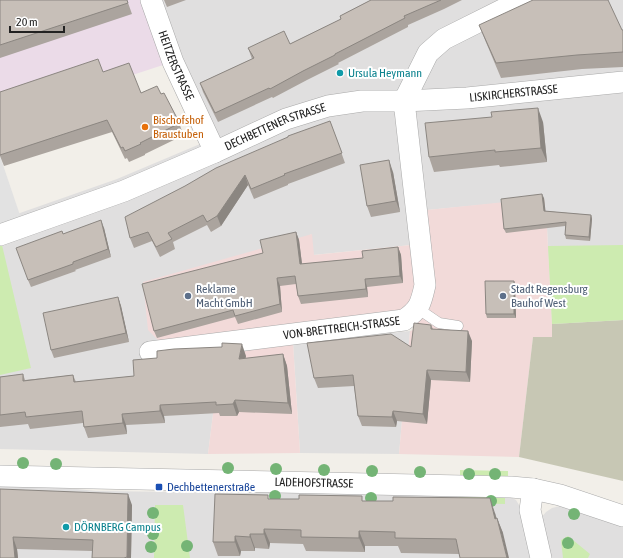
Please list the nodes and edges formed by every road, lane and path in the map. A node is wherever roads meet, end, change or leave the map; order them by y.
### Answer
1 (151, 0) edge
2 (522, 0) edge
3 (623, 82) edge
4 (404, 101) junction
5 (215, 152) junction
6 (0, 235) edge
7 (417, 308) junction
8 (458, 326) dead end
9 (150, 352) dead end
10 (0, 476) edge
11 (533, 489) junction
12 (623, 516) edge
13 (541, 558) edge

1 - 5 street, HEITZERSTRASSE
2 - 4 street
3 - 4 street, LISKIRCHERSTRASSE
4 - 5 street, DECHBETTENER STRASSE
4 - 7 street, VON-BRETTREICH-STRASSE
5 - 6 street, DECHBETTENER STRASSE
7 - 8 lane
7 - 9 street, VON-BRETTREICH-STRASSE
10 - 11 street, LADEHOFSTRASSE
11 - 12 street, LADEHOFSTRASSE
11 - 13 street

